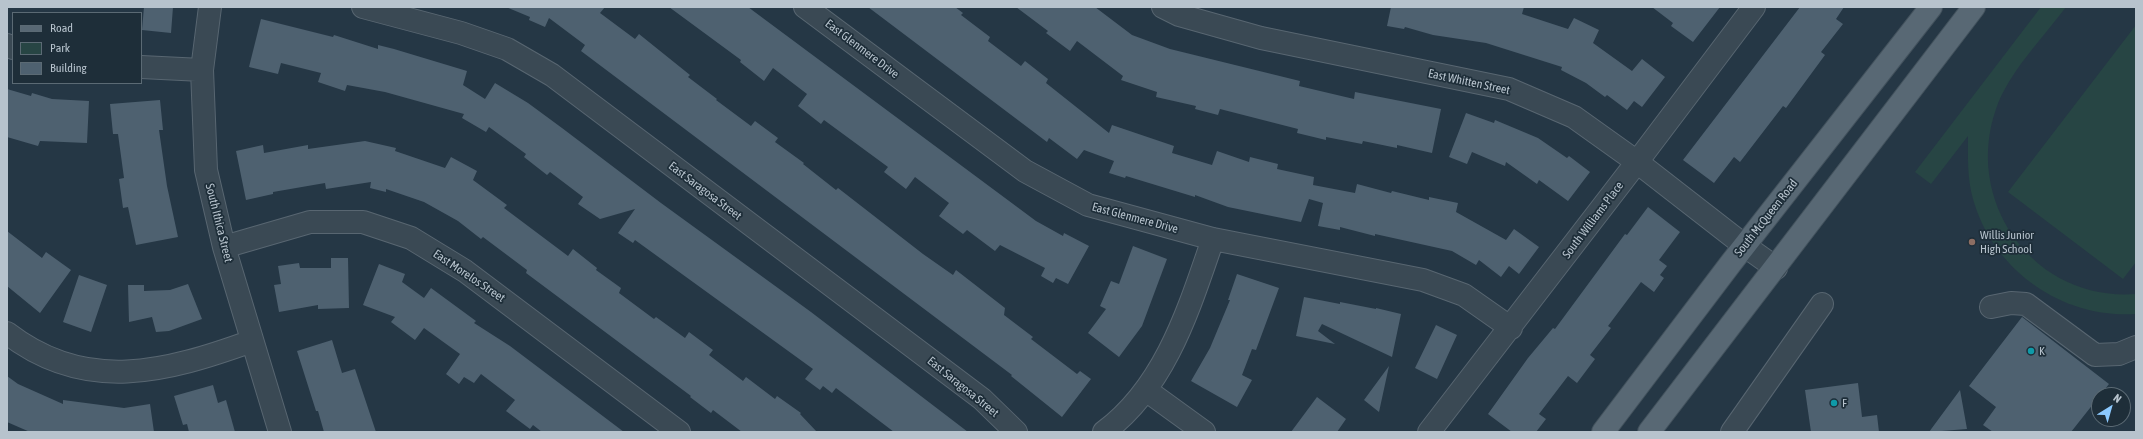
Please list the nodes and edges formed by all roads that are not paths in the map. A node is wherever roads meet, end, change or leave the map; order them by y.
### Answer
1 (210, 7) edge
2 (363, 7) edge
3 (805, 7) edge
4 (1163, 7) edge
5 (1754, 7) edge
6 (1931, 7) edge
7 (1974, 7) edge
8 (142, 67) edge
9 (202, 70) junction
10 (1637, 162) junction
11 (1212, 239) junction
12 (1745, 246) junction
13 (224, 247) junction
14 (1776, 268) junction
15 (1822, 304) dead end
16 (1991, 307) dead end
17 (1511, 328) junction
18 (7, 333) edge
19 (252, 341) junction
20 (2136, 348) edge
21 (1146, 390) junction
22 (280, 432) edge
23 (679, 432) edge
24 (1016, 432) edge
25 (1104, 432) edge
26 (1204, 432) edge
27 (1429, 432) edge
28 (1603, 432) edge
29 (1649, 432) edge
30 (1732, 432) edge

1 - 9 street, South Ithica Street
2 - 24 street, East Saragosa Street
3 - 11 street, East Glenmere Drive
4 - 10 street, East Whitten Street
5 - 10 street, South Williams Place
6 - 12 main road, South McQueen Road
7 - 14 main road
8 - 9 street
9 - 13 street, South Ithica Street
10 - 12 street, East Whitten Street
10 - 17 street, South Williams Place
11 - 17 street, East Glenmere Drive
11 - 21 street
12 - 14 street, East Whitten Street
12 - 28 main road, South McQueen Road
13 - 19 street, South Ithica Street
13 - 23 street, East Morelos Street
14 - 29 main road
15 - 30 street
16 - 20 street
17 - 27 street, South Williams Place
18 - 19 street
19 - 22 street, South Ithica Street
21 - 25 street
21 - 26 street

